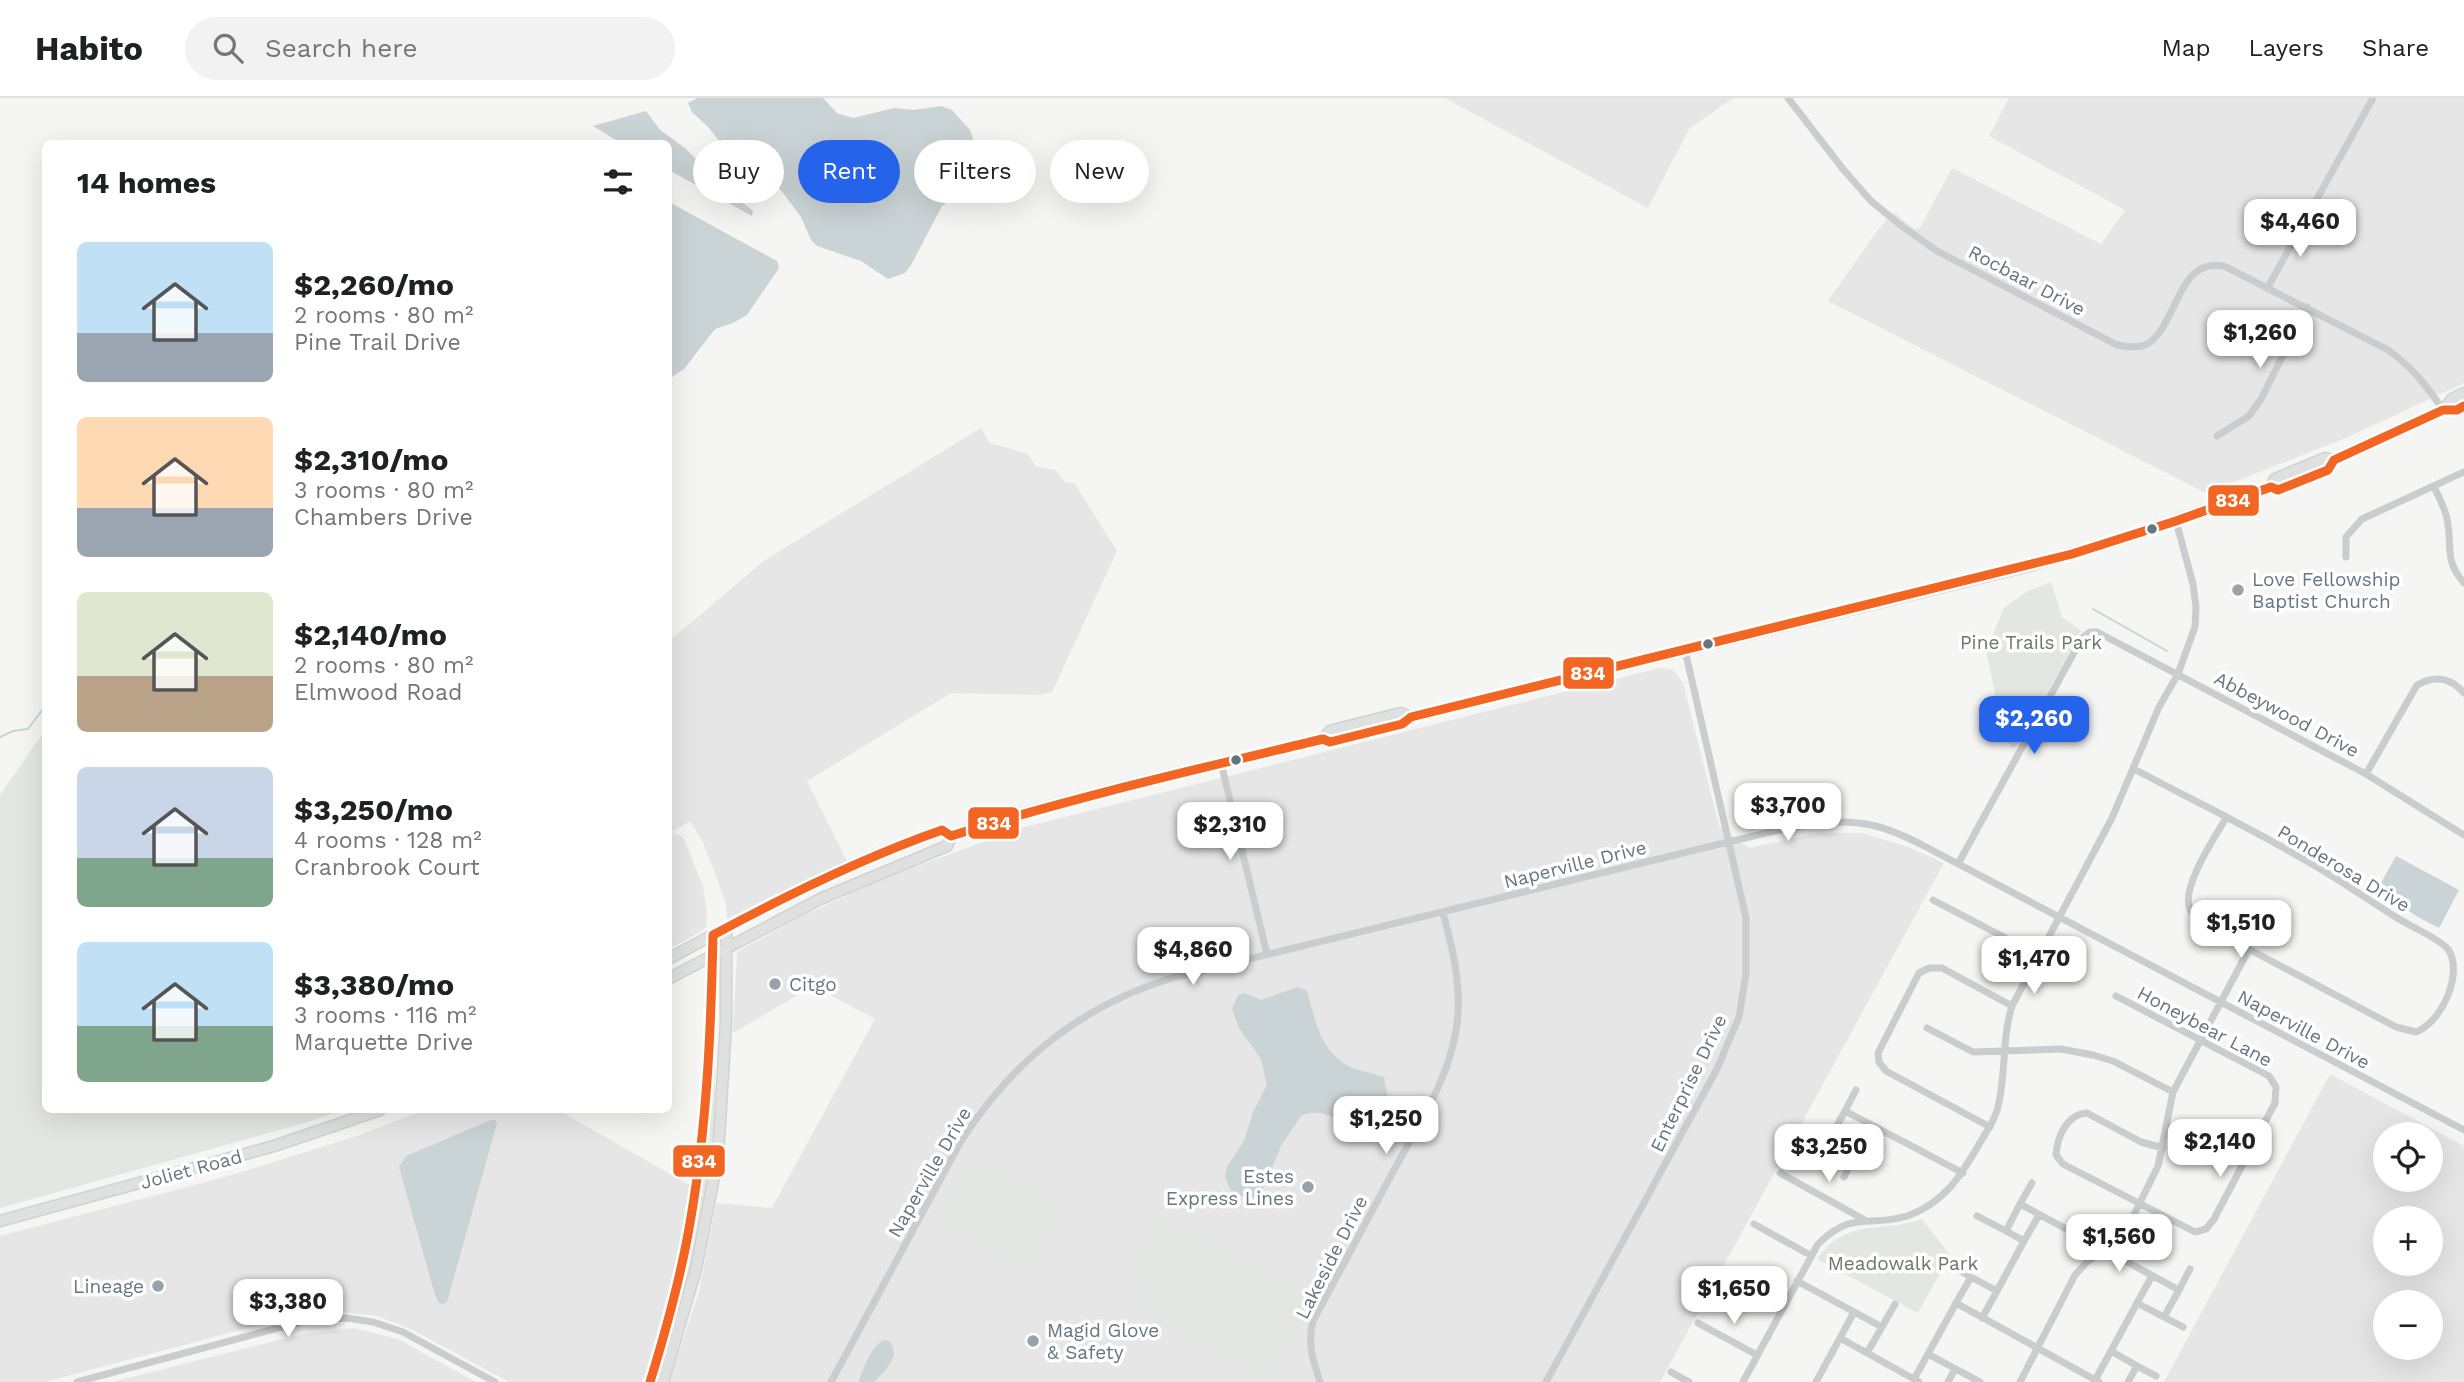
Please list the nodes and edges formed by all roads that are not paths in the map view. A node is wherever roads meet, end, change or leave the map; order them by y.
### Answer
1 (1788, 98) edge
2 (2373, 98) edge
3 (2268, 287) junction
4 (2307, 307) junction
5 (2464, 393) edge
6 (2464, 406) edge
7 (2443, 410) junction
8 (2217, 436) dead end
9 (2464, 472) edge
10 (2434, 487) junction
11 (2176, 521) junction
12 (2346, 556) dead end
13 (2464, 583) edge
14 (1685, 650) junction
15 (2178, 674) junction
16 (2464, 693) edge
17 (1221, 763) junction
18 (2134, 769) junction
19 (2366, 774) junction
20 (2226, 818) junction
21 (2464, 835) edge
22 (951, 836) junction
23 (1728, 842) junction
24 (1958, 864) junction
25 (1933, 900) dead end
26 (1443, 913) junction
27 (2061, 917) junction
28 (726, 928) junction
29 (713, 935) junction
30 (727, 947) junction
31 (2249, 949) junction
32 (1267, 954) junction
33 (713, 955) junction
34 (2040, 956) junction
35 (672, 957) edge
36 (672, 977) edge
37 (2116, 996) dead end
38 (2221, 1002) junction
39 (2012, 1006) junction
40 (1927, 1028) dead end
41 (2201, 1041) junction
42 (2004, 1052) junction
43 (1856, 1090) dead end
44 (2173, 1092) junction
45 (1845, 1111) junction
46 (371, 1113) edge
47 (1871, 1125) junction
48 (1990, 1126) junction
49 (1809, 1129) dead end
50 (2464, 1130) edge
51 (1829, 1140) junction
52 (2163, 1148) junction
53 (1856, 1154) junction
54 (1780, 1173) dead end
55 (1963, 1173) junction
56 (1844, 1177) dead end
57 (2032, 1182) dead end
58 (2139, 1204) junction
59 (2020, 1205) junction
60 (2039, 1215) junction
61 (1977, 1216) dead end
62 (1864, 1220) junction
63 (0, 1221) edge
64 (1754, 1224) dead end
65 (2006, 1231) junction
66 (2024, 1241) junction
67 (2104, 1250) junction
68 (1810, 1255) junction
69 (1948, 1264) dead end
70 (2190, 1269) dead end
71 (1726, 1274) dead end
72 (1970, 1276) junction
73 (2152, 1276) junction
74 (1797, 1281) junction
75 (2179, 1290) junction
76 (1997, 1291) junction
77 (1956, 1303) junction
78 (2137, 1303) junction
79 (1895, 1304) dead end
80 (1784, 1305) junction
81 (1854, 1312) junction
82 (2164, 1317) junction
83 (1982, 1318) junction
84 (1698, 1323) dead end
85 (1882, 1326) junction
86 (2183, 1327) dead end
87 (1840, 1338) junction
88 (2038, 1349) junction
89 (2110, 1351) junction
90 (1867, 1353) junction
91 (1928, 1354) junction
92 (1757, 1355) junction
93 (2137, 1366) junction
94 (1955, 1369) junction
95 (1671, 1372) dead end
96 (2156, 1376) dead end
97 (1917, 1381) edge
98 (2097, 1381) edge
99 (77, 1382) edge
100 (495, 1382) edge
101 (650, 1382) edge
102 (663, 1382) edge
103 (831, 1382) edge
104 (1320, 1382) edge
105 (1546, 1382) edge
106 (1689, 1382) edge
107 (1743, 1382) edge
108 (1816, 1382) edge
109 (1948, 1382) edge
110 (1980, 1382) edge
111 (2020, 1382) edge
112 (2128, 1382) edge

1 - 3 street, Rocbaar Drive
2 - 3 street
3 - 4 street
4 - 7 street
4 - 8 street
5 - 7 main road
6 - 7 main road
7 - 11 main road
9 - 10 street
10 - 12 street
10 - 13 street
11 - 14 main road
11 - 15 street
14 - 17 main road
14 - 23 street, Enterprise Drive
15 - 18 street
15 - 19 street, Abbeywood Drive
15 - 24 street, Abbeywood Drive
16 - 19 street
17 - 22 main road
17 - 32 street
18 - 20 street, Ponderosa Drive
18 - 27 street
19 - 21 street, Abbeywood Drive
20 - 31 street
20 - 31 street, Ponderosa Drive
22 - 28 main road
22 - 30 main road
23 - 24 street, Naperville Drive
23 - 26 street, Naperville Drive
23 - 105 street, Enterprise Drive
24 - 27 street, Naperville Drive
25 - 34 street
26 - 32 street, Naperville Drive
26 - 104 street, Lakeside Drive
27 - 34 street
27 - 38 street, Naperville Drive
28 - 29 main road
28 - 30 main road
29 - 33 main road
29 - 35 main road
30 - 33 main road
30 - 102 main road
31 - 38 street
32 - 103 street, Naperville Drive
33 - 36 main road
33 - 101 main road
34 - 39 street
37 - 41 street, Honeybear Lane
38 - 41 street
38 - 50 street, Naperville Drive
39 - 42 street
39 - 48 street
40 - 42 street
41 - 44 street
41 - 58 street, Honeybear Lane
42 - 44 street
42 - 48 street
43 - 45 street
44 - 52 street
45 - 47 street
45 - 51 street
46 - 63 main road, Joliet Road
47 - 53 street
47 - 55 street
48 - 55 street
49 - 51 street
51 - 53 street
52 - 58 street
52 - 58 street
53 - 56 street
54 - 62 street
55 - 62 street
57 - 59 street
58 - 67 street
59 - 60 street
59 - 65 street
60 - 66 street
60 - 67 street
61 - 65 street
62 - 68 street
64 - 68 street
65 - 66 street
66 - 76 street
67 - 73 street
67 - 88 street
68 - 74 street
69 - 72 street
70 - 75 street
71 - 80 street
72 - 76 street
72 - 77 street
73 - 75 street
73 - 78 street
74 - 80 street
74 - 81 street
75 - 82 street
76 - 83 street
77 - 83 street
77 - 91 street
78 - 82 street
78 - 89 street
79 - 85 street
80 - 92 street
81 - 85 street
81 - 87 street
82 - 86 street
83 - 88 street
84 - 92 street
85 - 90 street
87 - 90 street
87 - 108 street
88 - 98 street
88 - 111 street
89 - 93 street
89 - 98 street
90 - 97 street
91 - 94 street
91 - 97 street
92 - 107 street
93 - 96 street
93 - 112 street
94 - 109 street
94 - 110 street
95 - 106 street
99 - 100 street

